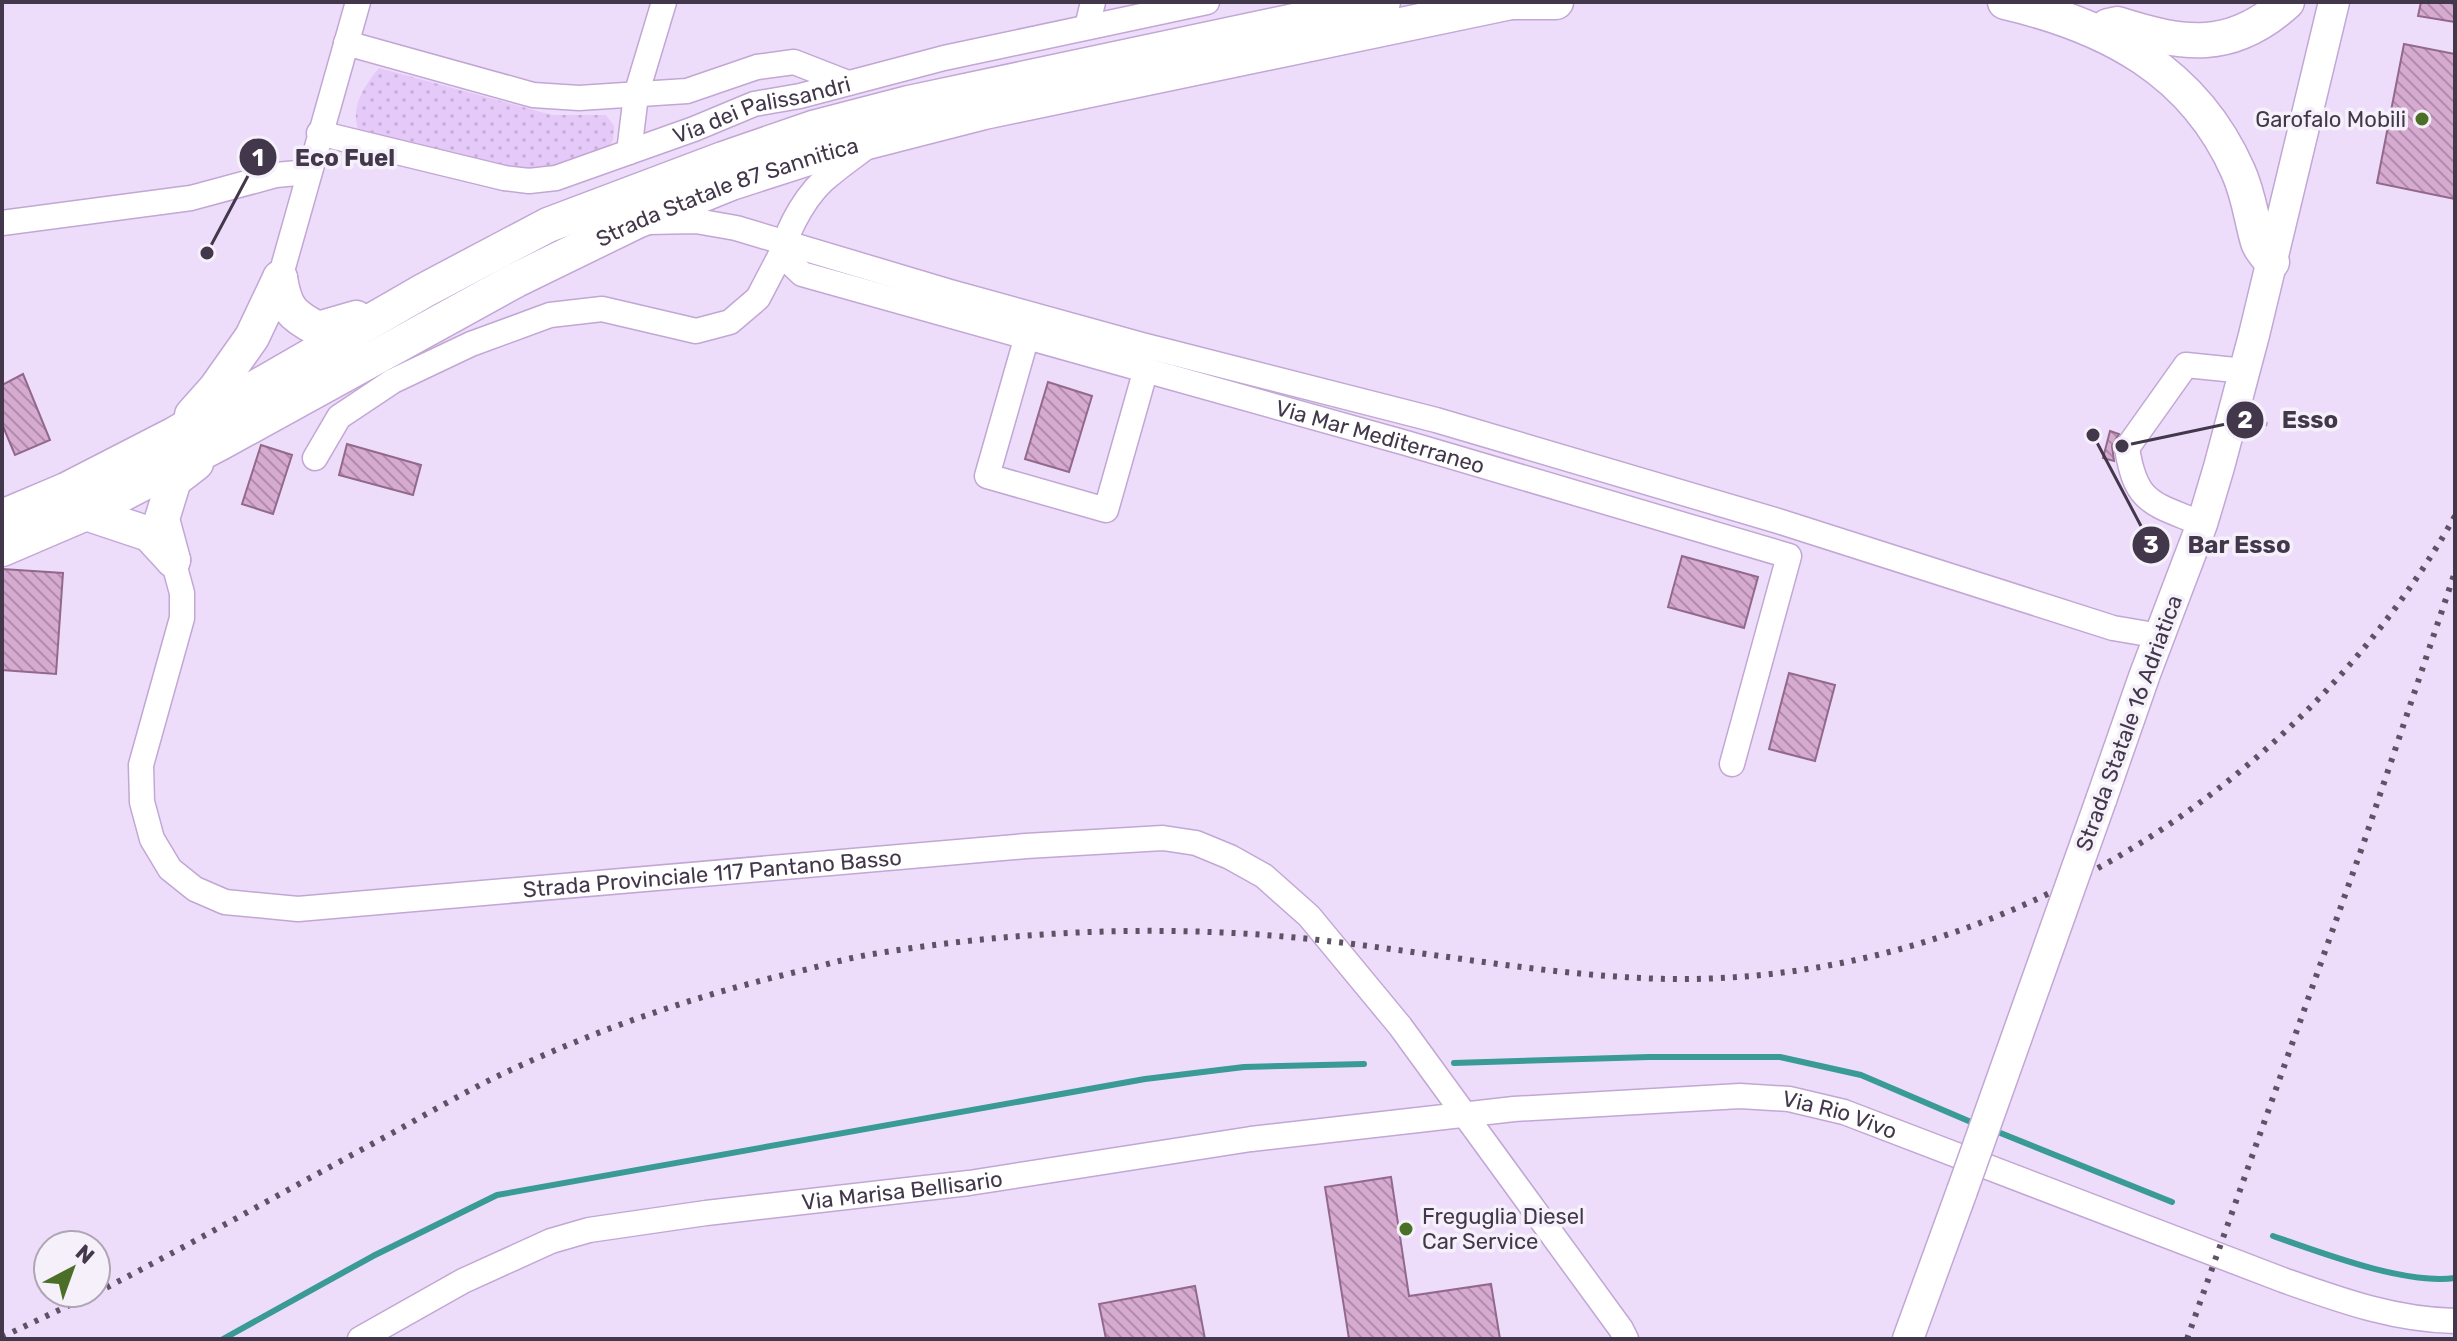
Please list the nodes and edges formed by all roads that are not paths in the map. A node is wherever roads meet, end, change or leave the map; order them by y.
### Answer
1 (358, 2) edge
2 (664, 2) edge
3 (1093, 2) edge
4 (1207, 2) edge
5 (1383, 2) edge
6 (1511, 2) edge
7 (1556, 2) edge
8 (2005, 2) edge
9 (2287, 2) edge
10 (2334, 2) edge
11 (1171, 6) edge
12 (1087, 27) junction
13 (2092, 29) junction
14 (346, 43) junction
15 (848, 83) junction
16 (636, 95) junction
17 (319, 133) junction
18 (877, 138) junction
19 (629, 152) junction
20 (308, 172) junction
21 (637, 221) junction
22 (2, 223) edge
23 (782, 248) junction
24 (2272, 262) junction
25 (280, 278) junction
26 (425, 290) junction
27 (1027, 336) junction
28 (1146, 369) junction
29 (2245, 371) junction
30 (175, 434) junction
31 (220, 443) junction
32 (315, 458) dead end
33 (86, 513) junction
34 (2, 517) edge
35 (2202, 524) junction
36 (2, 549) edge
37 (173, 560) junction
38 (2160, 636) junction
39 (1732, 764) dead end
40 (1465, 1116) junction
41 (2455, 1321) edge
42 (360, 1339) edge
43 (1626, 1339) edge
44 (1908, 1339) edge

1 - 14 street
2 - 16 street
3 - 12 street
4 - 11 street, Via dei Palissandri
5 - 26 highway, Strada Statale 87 Sannitica
6 - 7 highway, Strada Statale 87 Sannitica
6 - 18 highway, Strada Statale 87 Sannitica
8 - 13 highway
9 - 13 highway
10 - 24 main road, Strada Statale 16 Adriatica
11 - 12 street, Via dei Palissandri
12 - 15 street, Via dei Palissandri
13 - 24 highway
14 - 16 street
14 - 17 street
15 - 16 street
15 - 19 street, Via dei Palissandri
16 - 19 street
17 - 19 street, Via dei Palissandri
17 - 20 street
18 - 21 highway, Strada Statale 87 Sannitica
18 - 23 street
20 - 22 street
20 - 25 street
21 - 23 street
21 - 31 highway, Strada Statale 87 Sannitica
23 - 27 street, Via Mar Mediterraneo
23 - 32 street
23 - 38 street
24 - 29 main road, Strada Statale 16 Adriatica
25 - 26 highway
25 - 30 highway
26 - 30 highway, Strada Statale 87 Sannitica
27 - 28 street, Via Mar Mediterraneo
27 - 28 street
28 - 39 street, Via Mar Mediterraneo
29 - 35 main road, Strada Statale 16 Adriatica
29 - 35 street
30 - 34 highway, Strada Statale 87 Sannitica
31 - 33 highway, Strada Statale 87 Sannitica
31 - 37 highway
33 - 36 highway, Strada Statale 87 Sannitica
33 - 37 highway
35 - 38 main road, Strada Statale 16 Adriatica
37 - 40 street, Strada Provinciale 117 Pantano Basso
38 - 44 main road, Strada Statale 16 Adriatica, bridge
40 - 41 street, Via Rio Vivo
40 - 42 street, Via Marisa Bellisario
40 - 43 street

